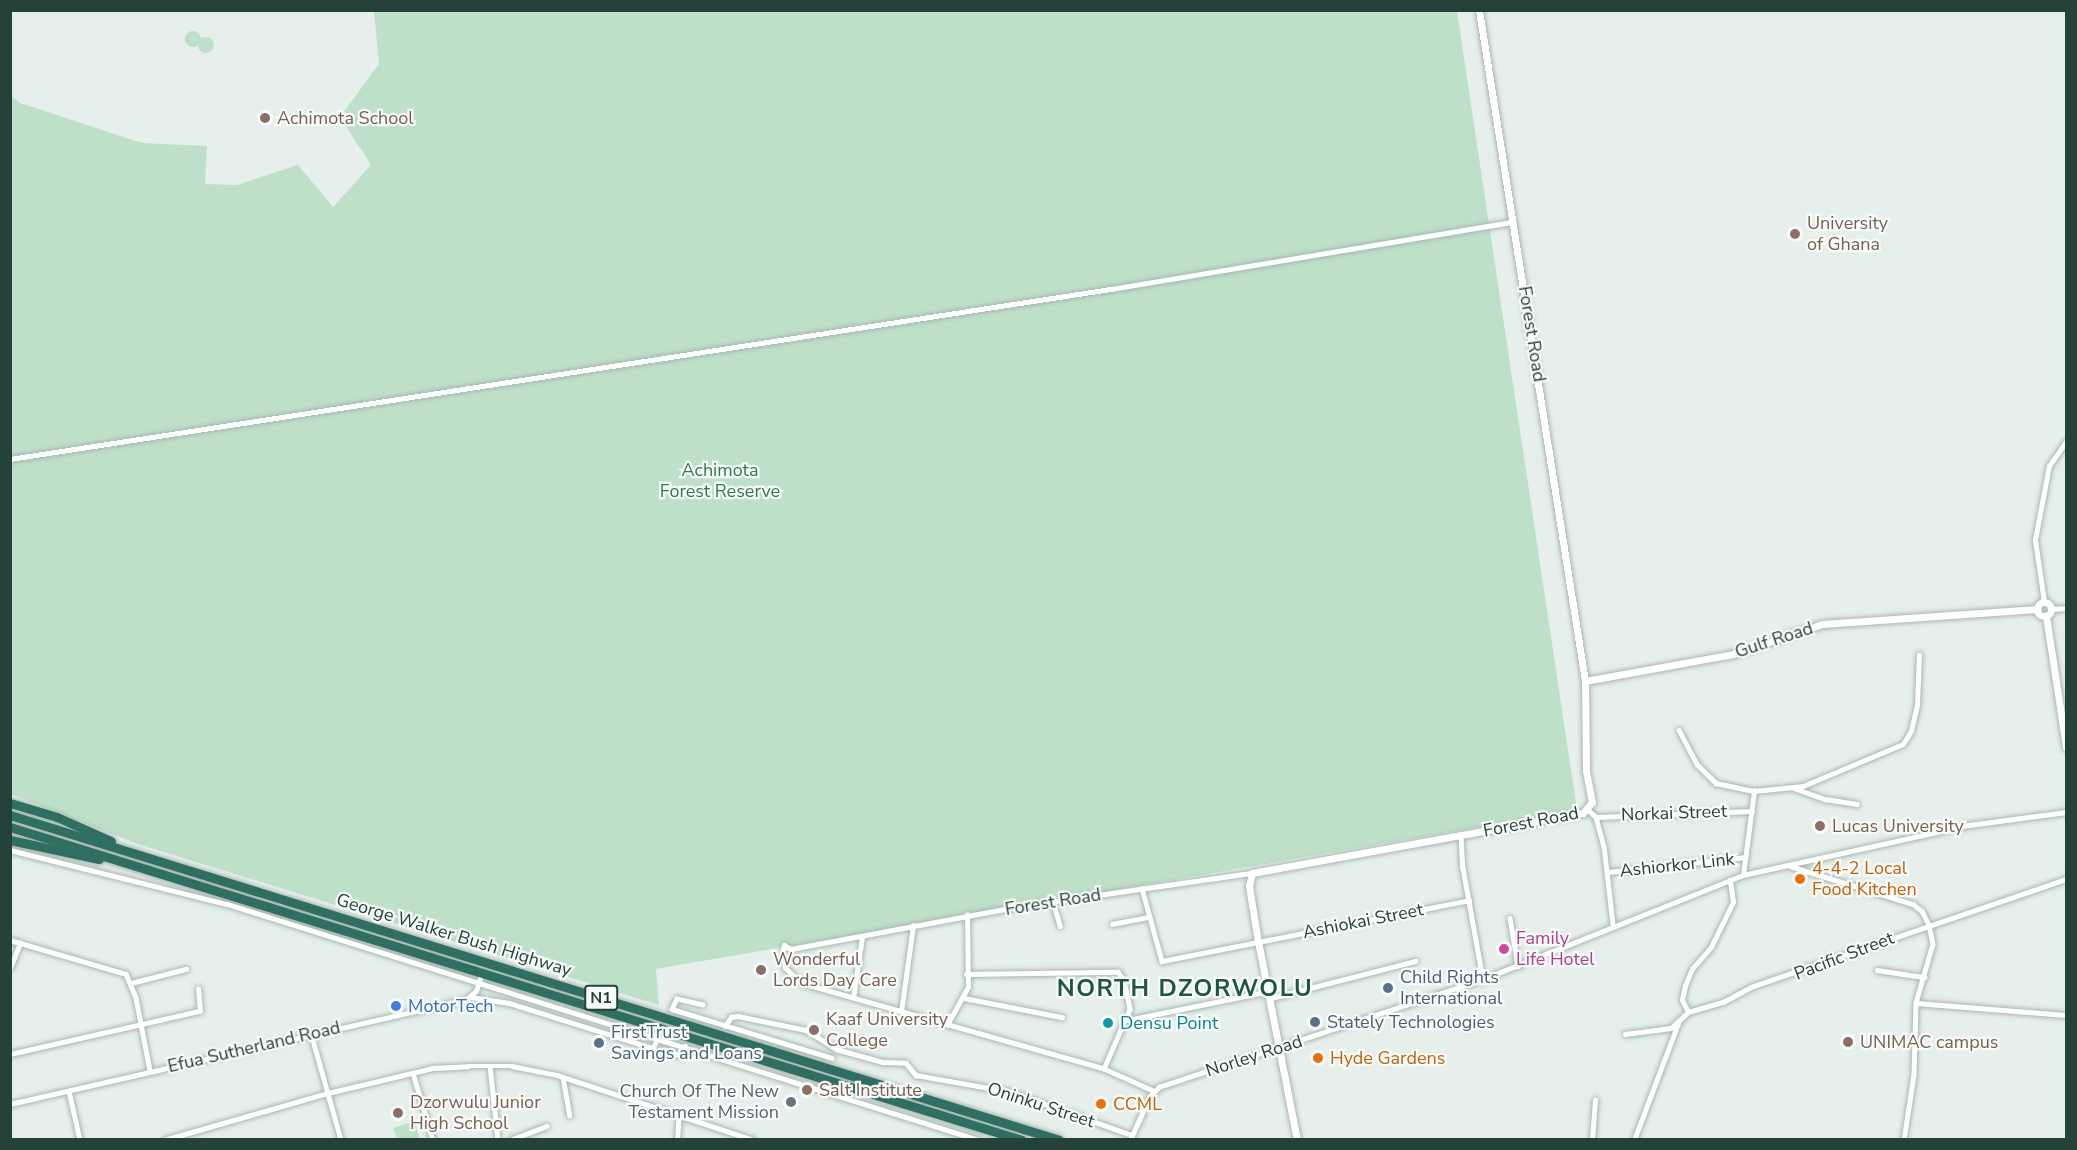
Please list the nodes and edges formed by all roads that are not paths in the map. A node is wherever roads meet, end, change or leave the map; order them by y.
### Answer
1 (1479, 10) edge
2 (1514, 222) junction
3 (2067, 442) edge
4 (10, 459) edge
5 (2044, 602) junction
6 (2067, 608) edge
7 (2037, 609) junction
8 (2048, 612) junction
9 (1919, 655) dead end
10 (1585, 681) junction
11 (1679, 730) dead end
12 (2067, 747) edge
13 (1794, 788) junction
14 (1754, 791) junction
15 (10, 803) edge
16 (1857, 804) dead end
17 (1588, 810) junction
18 (1752, 811) junction
19 (2067, 812) edge
20 (10, 815) edge
21 (1596, 817) junction
22 (10, 827) edge
23 (1461, 835) junction
24 (10, 840) edge
25 (10, 850) edge
26 (143, 856) junction
27 (1745, 857) junction
28 (123, 862) junction
29 (1787, 866) junction
30 (1609, 872) junction
31 (1252, 873) junction
32 (1743, 875) junction
33 (2067, 879) edge
34 (1730, 880) junction
35 (1142, 888) junction
36 (1469, 900) junction
37 (1053, 902) junction
38 (967, 915) junction
39 (1148, 917) junction
40 (1510, 918) dead end
41 (1112, 924) dead end
42 (1613, 924) junction
43 (1929, 925) junction
44 (913, 926) junction
45 (1060, 926) dead end
46 (862, 937) junction
47 (10, 940) edge
48 (1258, 942) junction
49 (20, 943) junction
50 (1414, 962) dead end
51 (1518, 966) junction
52 (10, 968) edge
53 (186, 969) dead end
54 (1877, 970) dead end
55 (482, 972) junction
56 (966, 974) junction
57 (1924, 977) junction
58 (1483, 979) junction
59 (479, 982) junction
60 (131, 983) junction
61 (198, 989) dead end
62 (1270, 995) junction
63 (471, 997) junction
64 (853, 998) junction
65 (964, 998) junction
66 (1916, 1003) junction
67 (703, 1005) dead end
68 (901, 1012) junction
69 (1688, 1012) junction
70 (2067, 1015) edge
71 (1062, 1017) dead end
72 (1128, 1020) junction
73 (1680, 1020) junction
74 (140, 1023) junction
75 (614, 1024) junction
76 (947, 1025) junction
77 (725, 1026) junction
78 (310, 1033) junction
79 (1625, 1034) dead end
80 (610, 1035) junction
81 (658, 1037) junction
82 (685, 1046) junction
83 (1279, 1048) junction
84 (836, 1049) junction
85 (662, 1050) dead end
86 (10, 1054) edge
87 (831, 1058) junction
88 (490, 1066) junction
89 (829, 1069) junction
90 (1104, 1069) junction
91 (150, 1071) junction
92 (413, 1073) junction
93 (563, 1077) junction
94 (69, 1091) junction
95 (1154, 1091) junction
96 (328, 1093) junction
97 (1595, 1100) dead end
98 (10, 1104) edge
99 (679, 1113) junction
100 (570, 1115) dead end
101 (1292, 1120) junction
102 (546, 1126) dead end
103 (1131, 1137) edge
104 (752, 1139) edge
105 (80, 1140) edge
106 (164, 1140) edge
107 (341, 1140) edge
108 (433, 1140) edge
109 (498, 1140) edge
110 (510, 1140) edge
111 (677, 1140) edge
112 (979, 1140) edge
113 (1022, 1140) edge
114 (1059, 1140) edge
115 (1292, 1140) edge
116 (1298, 1140) edge
117 (1592, 1140) edge
118 (1634, 1140) edge
119 (1904, 1140) edge

1 - 2 main road, Forest Road
2 - 4 street
2 - 10 main road, Forest Road
3 - 5 street
5 - 7 main road
5 - 8 main road
6 - 8 street
7 - 8 main road
7 - 10 main road, Gulf Road
8 - 12 main road
9 - 13 street
10 - 17 main road, Forest Road
11 - 14 street
13 - 14 street
13 - 16 street
14 - 18 street
15 - 26 highway
17 - 21 street
17 - 23 main road, Forest Road
18 - 21 street, Norkai Street
18 - 27 street
19 - 29 street, Norley Road
20 - 26 highway, George Walker Bush Highway / N1
21 - 30 street
22 - 28 highway, George Walker Bush Highway / N1
23 - 31 main road, Forest Road
23 - 36 street
24 - 28 highway
25 - 59 street
26 - 89 highway, George Walker Bush Highway / N1
27 - 30 street, Ashiorkor Link
27 - 32 street
28 - 55 highway, George Walker Bush Highway / N1
29 - 32 street, Norley Road
29 - 43 street
30 - 42 street
31 - 35 street, Forest Road
31 - 48 main road
32 - 34 street, Norley Road
33 - 43 street, Pacific Street
34 - 42 street, Norley Road
34 - 69 street
35 - 37 street, Forest Road
35 - 39 street
36 - 48 street, Ashiokai Street
36 - 58 street
37 - 38 street, Forest Road
37 - 45 street
38 - 44 street, Forest Road
38 - 56 street
39 - 41 street
39 - 48 street, Ashiokai Street
40 - 51 street
42 - 51 street, Norley Road
43 - 57 street
43 - 69 street, Pacific Street
44 - 46 street, Forest Road
44 - 68 street
46 - 64 street
46 - 64 street, Forest Road
47 - 49 street
48 - 62 main road
49 - 52 street
49 - 60 street
50 - 62 street
51 - 58 street, Norley Road
53 - 60 street
54 - 57 street
55 - 59 street
55 - 113 highway, George Walker Bush Highway / N1
56 - 65 street
56 - 72 street
57 - 66 street
58 - 83 street, Norley Road
59 - 63 street
59 - 75 street
60 - 74 street
61 - 74 street
62 - 72 street
62 - 83 main road
63 - 78 street, Efua Sutherland Road
63 - 80 street, Efua Sutherland Road
64 - 68 street
65 - 71 street
65 - 76 street
66 - 70 street
66 - 119 street
67 - 77 street
68 - 76 street
69 - 73 street, Pacific Street
72 - 90 street
73 - 79 street, Pacific Street
73 - 118 street
74 - 86 street
74 - 91 street
75 - 80 street
75 - 81 street
76 - 90 street
77 - 84 street, Oninku Street
77 - 87 street
78 - 91 street, Efua Sutherland Road
78 - 96 street
80 - 81 street, Efua Sutherland Road
81 - 82 street
82 - 85 street
82 - 112 street
83 - 95 street, Norley Road
83 - 101 main road
84 - 87 street
84 - 103 street, Oninku Street
87 - 89 street
88 - 92 street
88 - 93 street
88 - 109 street
89 - 114 highway, George Walker Bush Highway / N1
90 - 95 street
91 - 94 street, Efua Sutherland Road
92 - 96 street
92 - 108 street
93 - 99 street
93 - 100 street
94 - 98 street, Efua Sutherland Road
94 - 105 street
95 - 103 street
96 - 106 street
96 - 107 street
97 - 117 street
99 - 104 street
99 - 111 street
101 - 115 main road
101 - 116 main road
102 - 110 street

